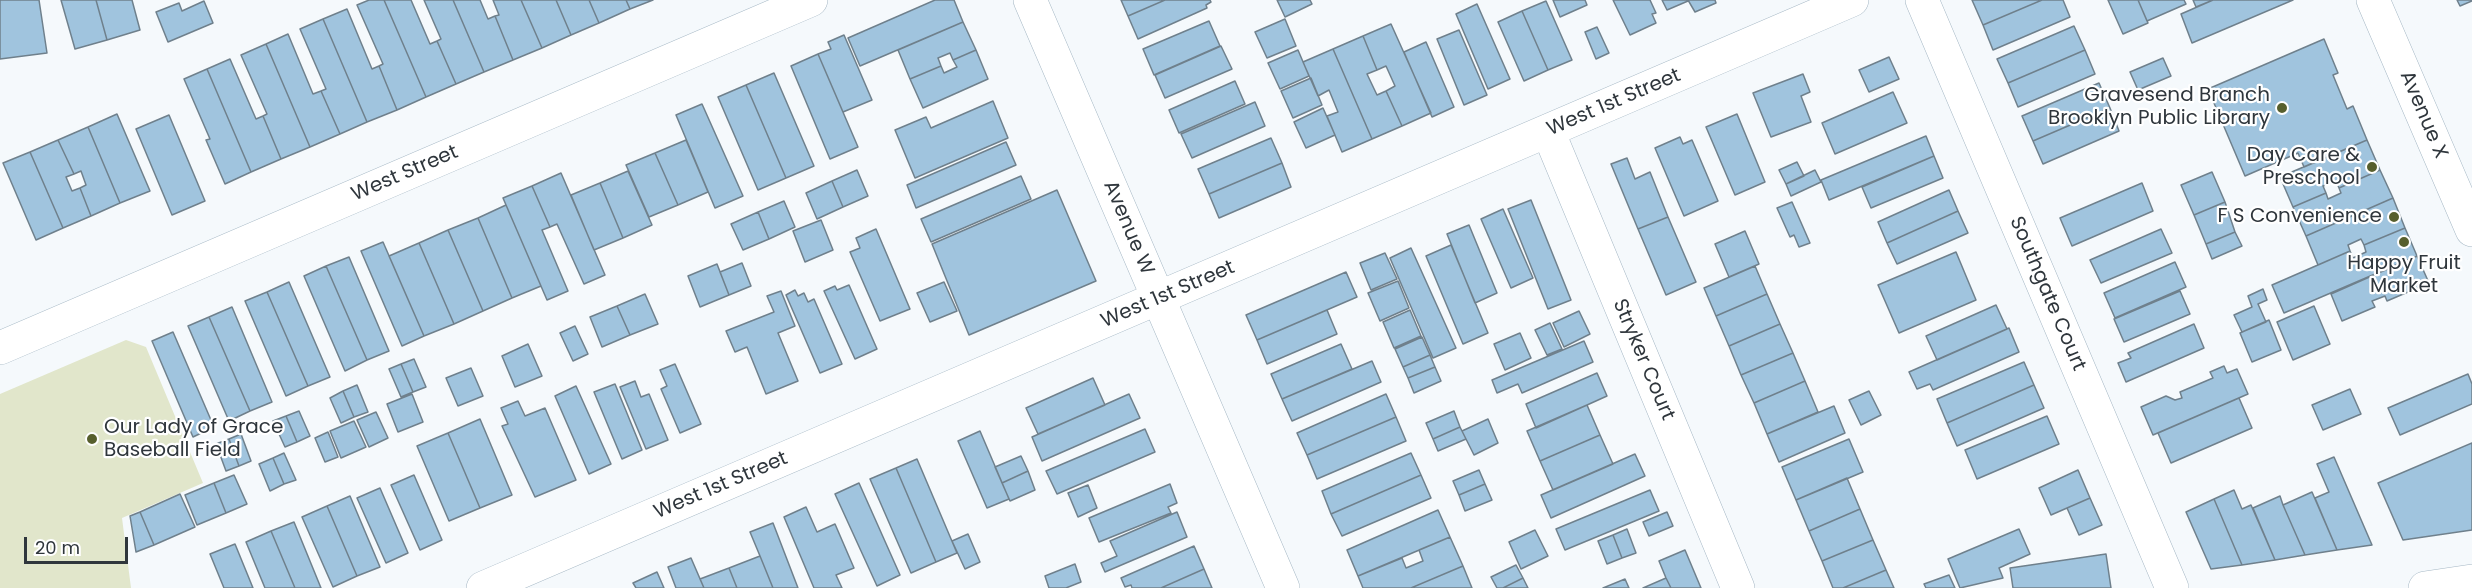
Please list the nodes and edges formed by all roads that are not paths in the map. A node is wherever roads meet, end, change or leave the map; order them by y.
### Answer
1 (811, 0) edge
2 (1030, 0) edge
3 (1852, 0) edge
4 (1922, 0) edge
5 (2373, 0) edge
6 (1548, 131) junction
7 (2463, 186) edge
8 (2472, 230) edge
9 (1158, 300) junction
10 (0, 348) edge
11 (525, 579) edge
12 (2472, 581) edge
13 (483, 588) edge
14 (1283, 588) edge
15 (1738, 588) edge
16 (2172, 588) edge
17 (2425, 588) edge

1 - 10 street, West Street
2 - 9 street, Avenue W
3 - 6 street, West 1st Street
4 - 16 street, Southgate Court
5 - 7 street, Avenue X
6 - 9 street, West 1st Street
6 - 15 street, Stryker Court
7 - 8 street, Avenue X
9 - 11 street, West 1st Street
9 - 14 street, Avenue W
11 - 13 street, West 1st Street
12 - 17 street

